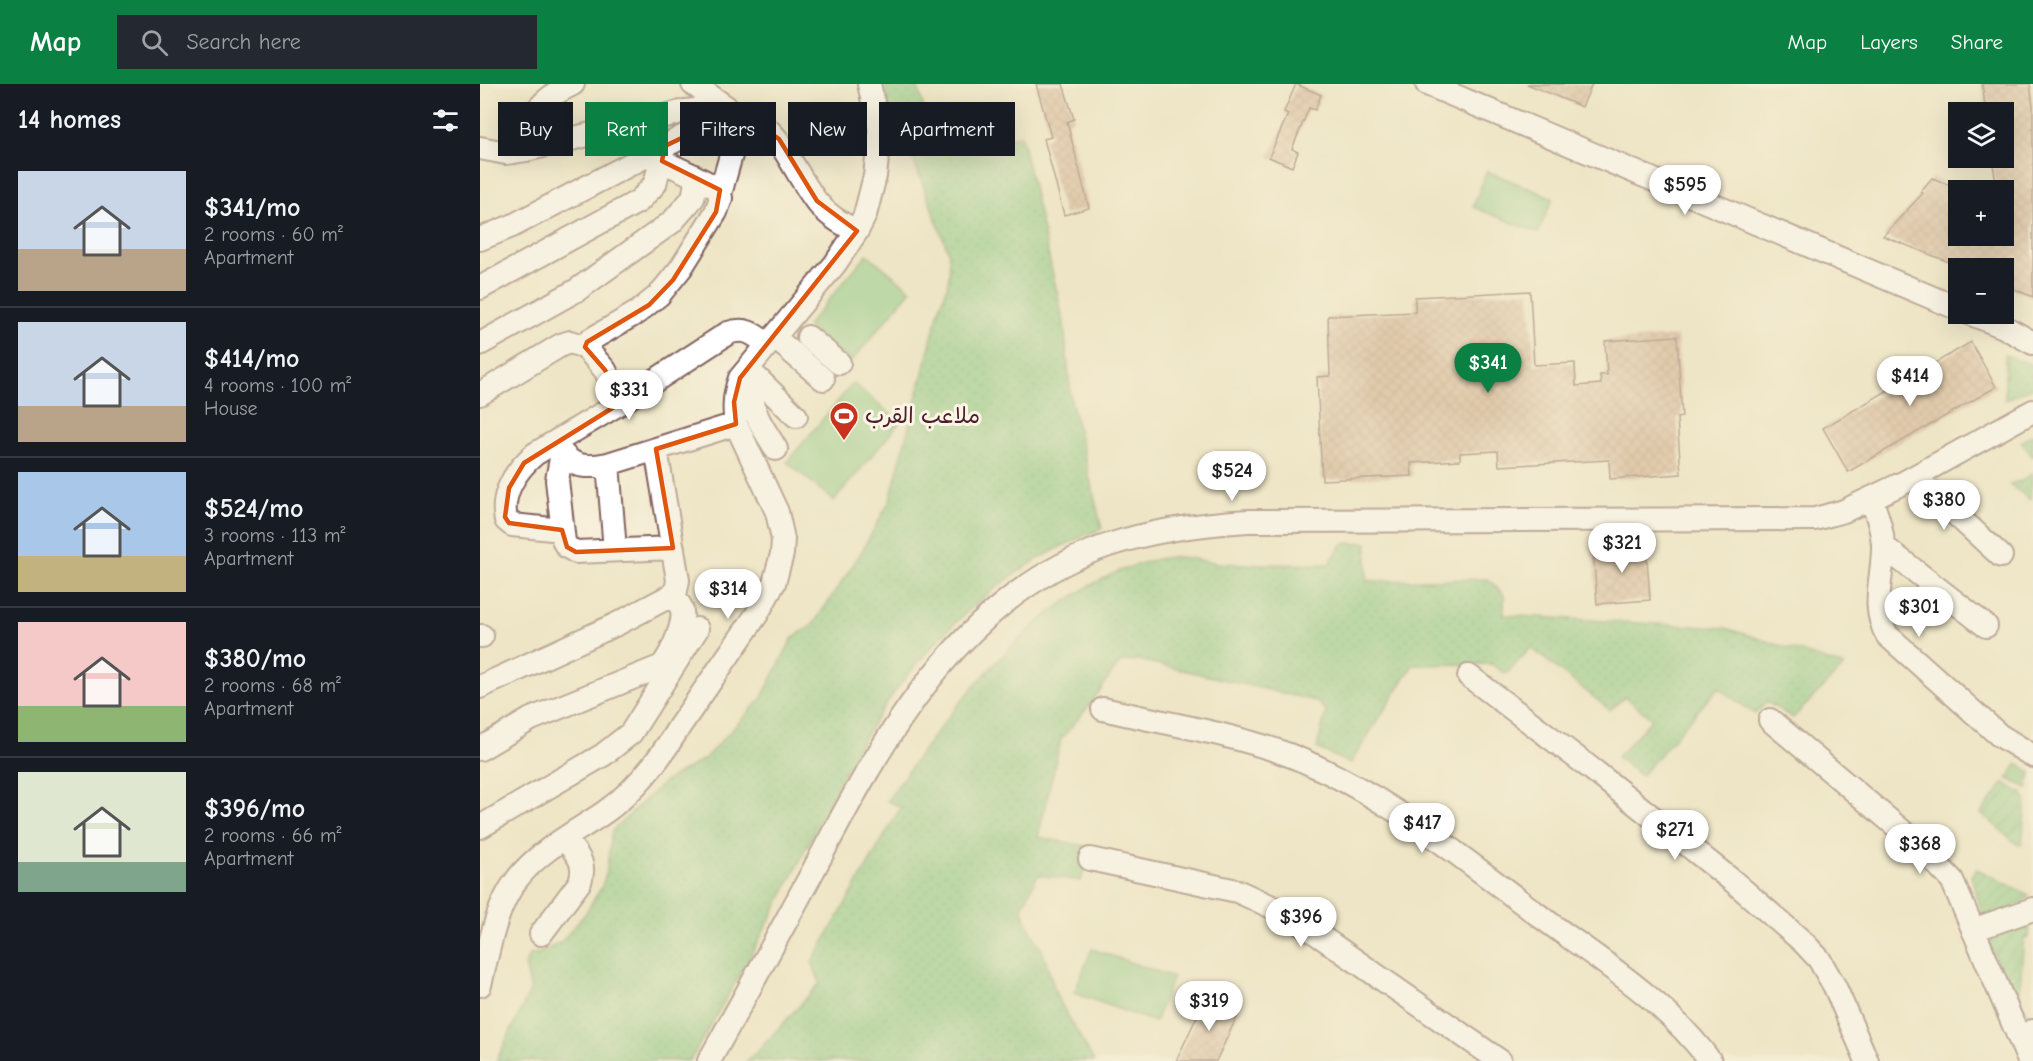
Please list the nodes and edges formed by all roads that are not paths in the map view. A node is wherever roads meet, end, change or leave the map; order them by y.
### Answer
1 (573, 84) edge
2 (693, 84) edge
3 (869, 84) edge
4 (1427, 84) edge
5 (542, 102) edge
6 (717, 102) edge
7 (680, 112) edge
8 (776, 136) edge
9 (573, 138) edge
10 (480, 148) edge
11 (498, 152) edge
12 (659, 156) edge
13 (662, 156) edge
14 (666, 156) edge
15 (727, 156) edge
16 (692, 175) junction
17 (720, 194) junction
18 (857, 231) junction
19 (480, 239) edge
20 (480, 288) edge
21 (1948, 304) edge
22 (1996, 324) edge
23 (2004, 327) junction
24 (2033, 333) edge
25 (808, 337) dead end
26 (771, 341) junction
27 (2033, 343) edge
28 (480, 344) edge
29 (585, 346) junction
30 (754, 375) junction
31 (480, 394) edge
32 (622, 402) junction
33 (2033, 411) edge
34 (796, 416) dead end
35 (736, 424) junction
36 (558, 448) junction
37 (776, 448) dead end
38 (656, 449) junction
39 (608, 464) junction
40 (1915, 477) junction
41 (1870, 499) junction
42 (562, 530) junction
43 (1883, 546) junction
44 (673, 548) junction
45 (615, 550) junction
46 (2001, 556) dead end
47 (672, 595) junction
48 (1986, 626) dead end
49 (697, 629) dead end
50 (665, 670) junction
51 (1469, 676) dead end
52 (480, 687) edge
53 (1103, 709) dead end
54 (1770, 720) dead end
55 (480, 748) edge
56 (2033, 756) edge
57 (480, 827) edge
58 (565, 839) junction
59 (1090, 859) dead end
60 (2033, 909) edge
61 (1973, 930) junction
62 (541, 934) dead end
63 (480, 985) edge
64 (2033, 1034) edge
65 (709, 1061) edge
66 (1500, 1061) edge
67 (1710, 1061) edge
68 (1867, 1061) edge
69 (2030, 1061) edge

1 - 5 street
2 - 6 street
3 - 18 street
4 - 21 street
7 - 9 street
8 - 18 street
10 - 11 street
12 - 19 street
13 - 20 street
14 - 16 street
15 - 17 street
16 - 17 street
16 - 28 street
17 - 29 street
18 - 26 street
22 - 23 street
23 - 24 street
23 - 27 street
25 - 26 street
26 - 30 street
26 - 32 street
29 - 31 street
29 - 32 street
30 - 34 street
30 - 35 street
30 - 37 street
32 - 36 street
33 - 40 street
35 - 38 street
35 - 58 street
36 - 39 street
36 - 42 street
36 - 42 street
38 - 39 street
38 - 44 street
39 - 45 street
40 - 41 street
40 - 46 street
41 - 43 street
41 - 65 street
42 - 45 street
43 - 48 street
43 - 56 street
44 - 45 street
44 - 47 street
47 - 50 street
47 - 52 street
49 - 50 street
50 - 55 street
50 - 57 street
51 - 68 street
53 - 67 street
54 - 61 street
58 - 62 street
58 - 63 street
59 - 66 street
60 - 61 street
61 - 69 street
64 - 69 main road

